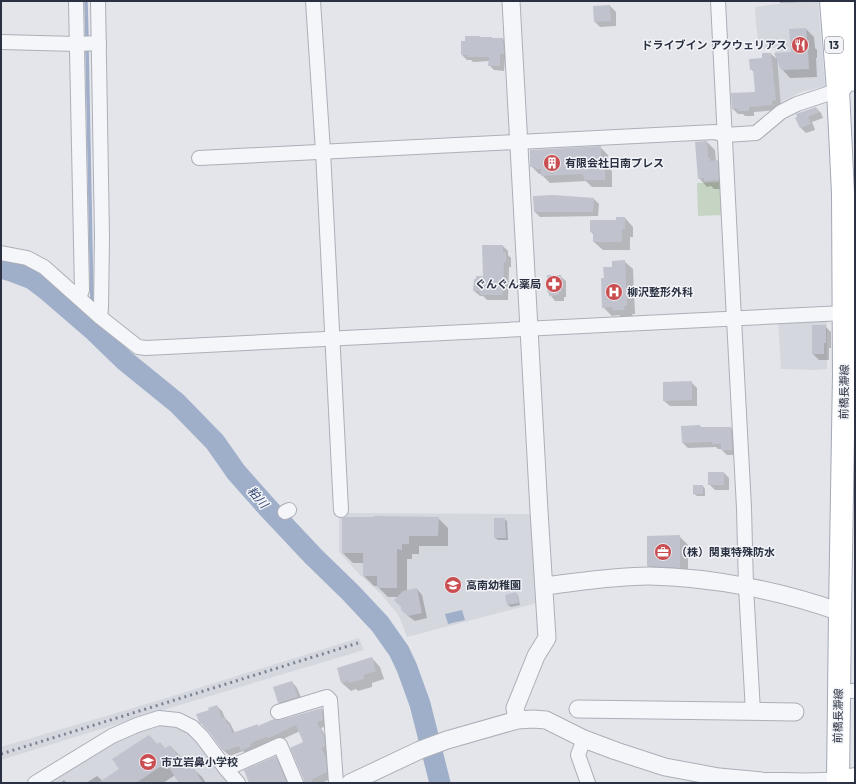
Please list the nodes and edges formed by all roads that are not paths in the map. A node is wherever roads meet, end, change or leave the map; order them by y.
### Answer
1 (76, 1) edge
2 (98, 1) edge
3 (313, 1) edge
4 (511, 1) edge
5 (718, 1) edge
6 (831, 1) edge
7 (848, 1) edge
8 (1, 42) edge
9 (88, 43) junction
10 (849, 85) edge
11 (725, 135) junction
12 (518, 142) junction
13 (323, 152) junction
14 (199, 158) dead end
15 (1, 252) edge
16 (91, 308) junction
17 (844, 313) junction
18 (734, 318) junction
19 (529, 328) junction
20 (332, 338) junction
21 (855, 509) edge
22 (341, 510) dead end
23 (544, 586) junction
24 (746, 587) junction
25 (840, 612) junction
26 (853, 691) edge
27 (578, 709) dead end
28 (278, 712) dead end
29 (753, 712) junction
30 (795, 712) dead end
31 (517, 720) junction
32 (584, 738) junction
33 (226, 770) junction
34 (846, 781) edge
35 (35, 783) edge
36 (238, 783) edge
37 (296, 783) edge
38 (336, 783) edge
39 (350, 783) edge
40 (588, 783) edge

1 - 9 street
2 - 9 street
3 - 13 street
4 - 12 street
5 - 11 street
6 - 10 main road, 前橋長瀞線 / 13
7 - 10 main road, 前橋長瀞線 / 13
8 - 9 street
9 - 16 street
9 - 16 street
10 - 11 street
10 - 17 main road, 前橋長瀞線 / 13
11 - 12 street
11 - 18 street
12 - 13 street
12 - 19 street
13 - 14 street
13 - 20 street
15 - 16 street
16 - 20 street
17 - 18 street
17 - 25 main road, 前橋長瀞線 / 13
18 - 19 street
18 - 24 street
19 - 20 street
19 - 23 street
20 - 22 street
21 - 26 main road, 前橋長瀞線
23 - 24 street
23 - 31 street
24 - 25 street
24 - 29 street
25 - 34 main road, 前橋長瀞線 / 13
26 - 34 main road, 前橋長瀞線
27 - 29 street
28 - 38 street
29 - 30 street
31 - 32 street
31 - 39 street
32 - 34 street
32 - 40 street
33 - 35 street
33 - 36 street
33 - 37 street

